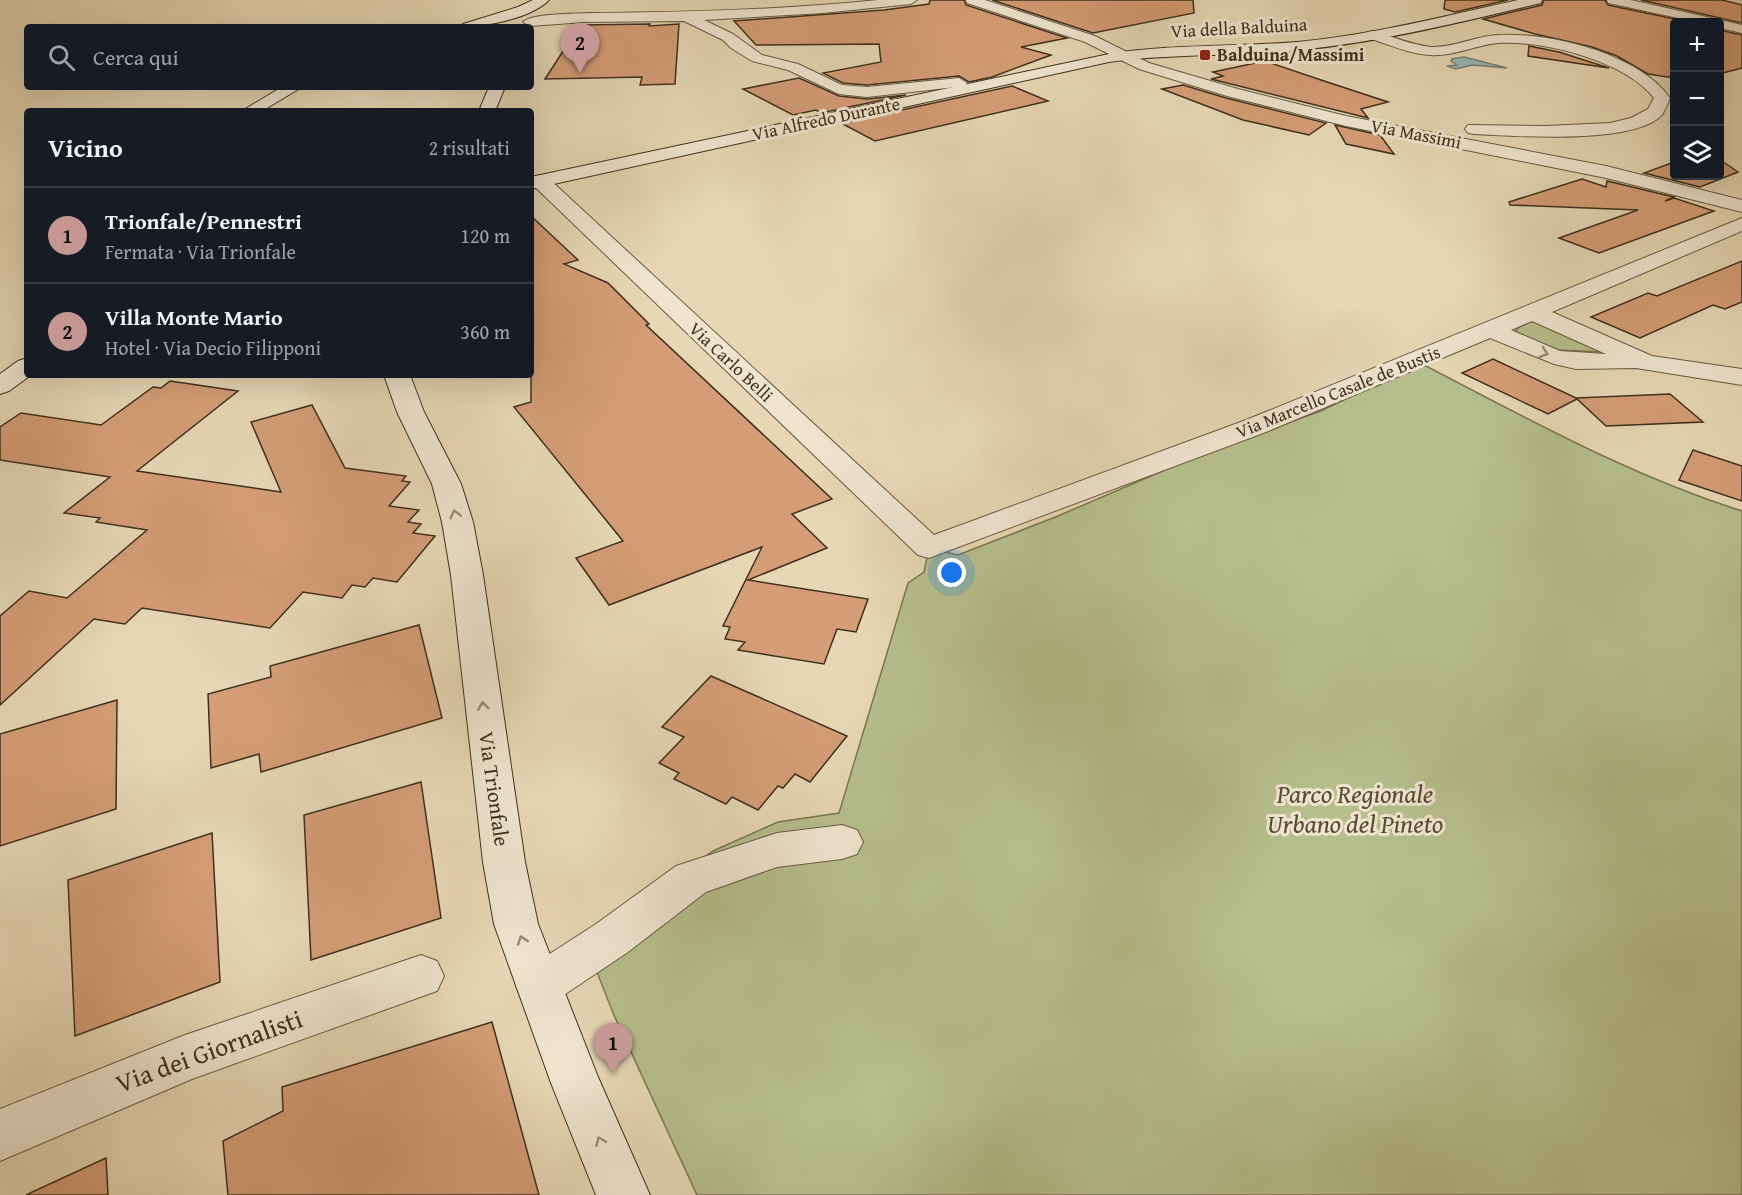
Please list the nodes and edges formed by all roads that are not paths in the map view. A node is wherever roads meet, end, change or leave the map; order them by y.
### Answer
1 (543, 0) edge
2 (552, 0) edge
3 (911, 0) edge
4 (972, 0) edge
5 (1536, 0) edge
6 (1613, 0) edge
7 (508, 16) junction
8 (684, 17) junction
9 (1695, 18) edge
10 (479, 24) edge
11 (527, 24) edge
12 (529, 24) edge
13 (534, 24) edge
14 (1724, 25) edge
15 (1742, 29) edge
16 (1373, 35) junction
17 (1120, 56) junction
18 (959, 83) dead end
19 (288, 90) edge
20 (496, 90) edge
21 (256, 108) edge
22 (488, 108) edge
23 (1449, 141) junction
24 (534, 181) edge
25 (1742, 206) edge
26 (1742, 224) edge
27 (1530, 311) junction
28 (1491, 330) junction
29 (1646, 363) junction
30 (24, 368) edge
31 (1742, 377) edge
32 (398, 378) edge
33 (0, 386) edge
34 (928, 548) joint
35 (842, 842) dead end
36 (421, 976) dead end
37 (539, 986) junction
38 (0, 1135) edge
39 (623, 1195) edge

1 - 7 street
2 - 12 street
3 - 8 street
4 - 17 street, Via Massimi
5 - 16 street, Via della Balduina
6 - 9 street
7 - 10 street
7 - 11 street
8 - 13 street
8 - 18 street
14 - 15 street
16 - 17 street, Via della Balduina
16 - 23 street
17 - 23 street, Via Massimi
17 - 24 street, Via Alfredo Durante
19 - 21 street
20 - 22 street
23 - 25 street, Via Massimi
24 - 34 street, Via Carlo Belli
26 - 27 street, Via Marcello Casale de Bustis
27 - 28 street, Via Marcello Casale de Bustis
27 - 29 street
28 -> 29 street
28 - 34 street, Via Marcello Casale de Bustis
29 - 31 street
30 - 33 street
37 -> 32 street, Via Trionfale
35 - 37 street
36 - 38 street, Via dei Giornalisti
39 -> 37 street, Via Trionfale

